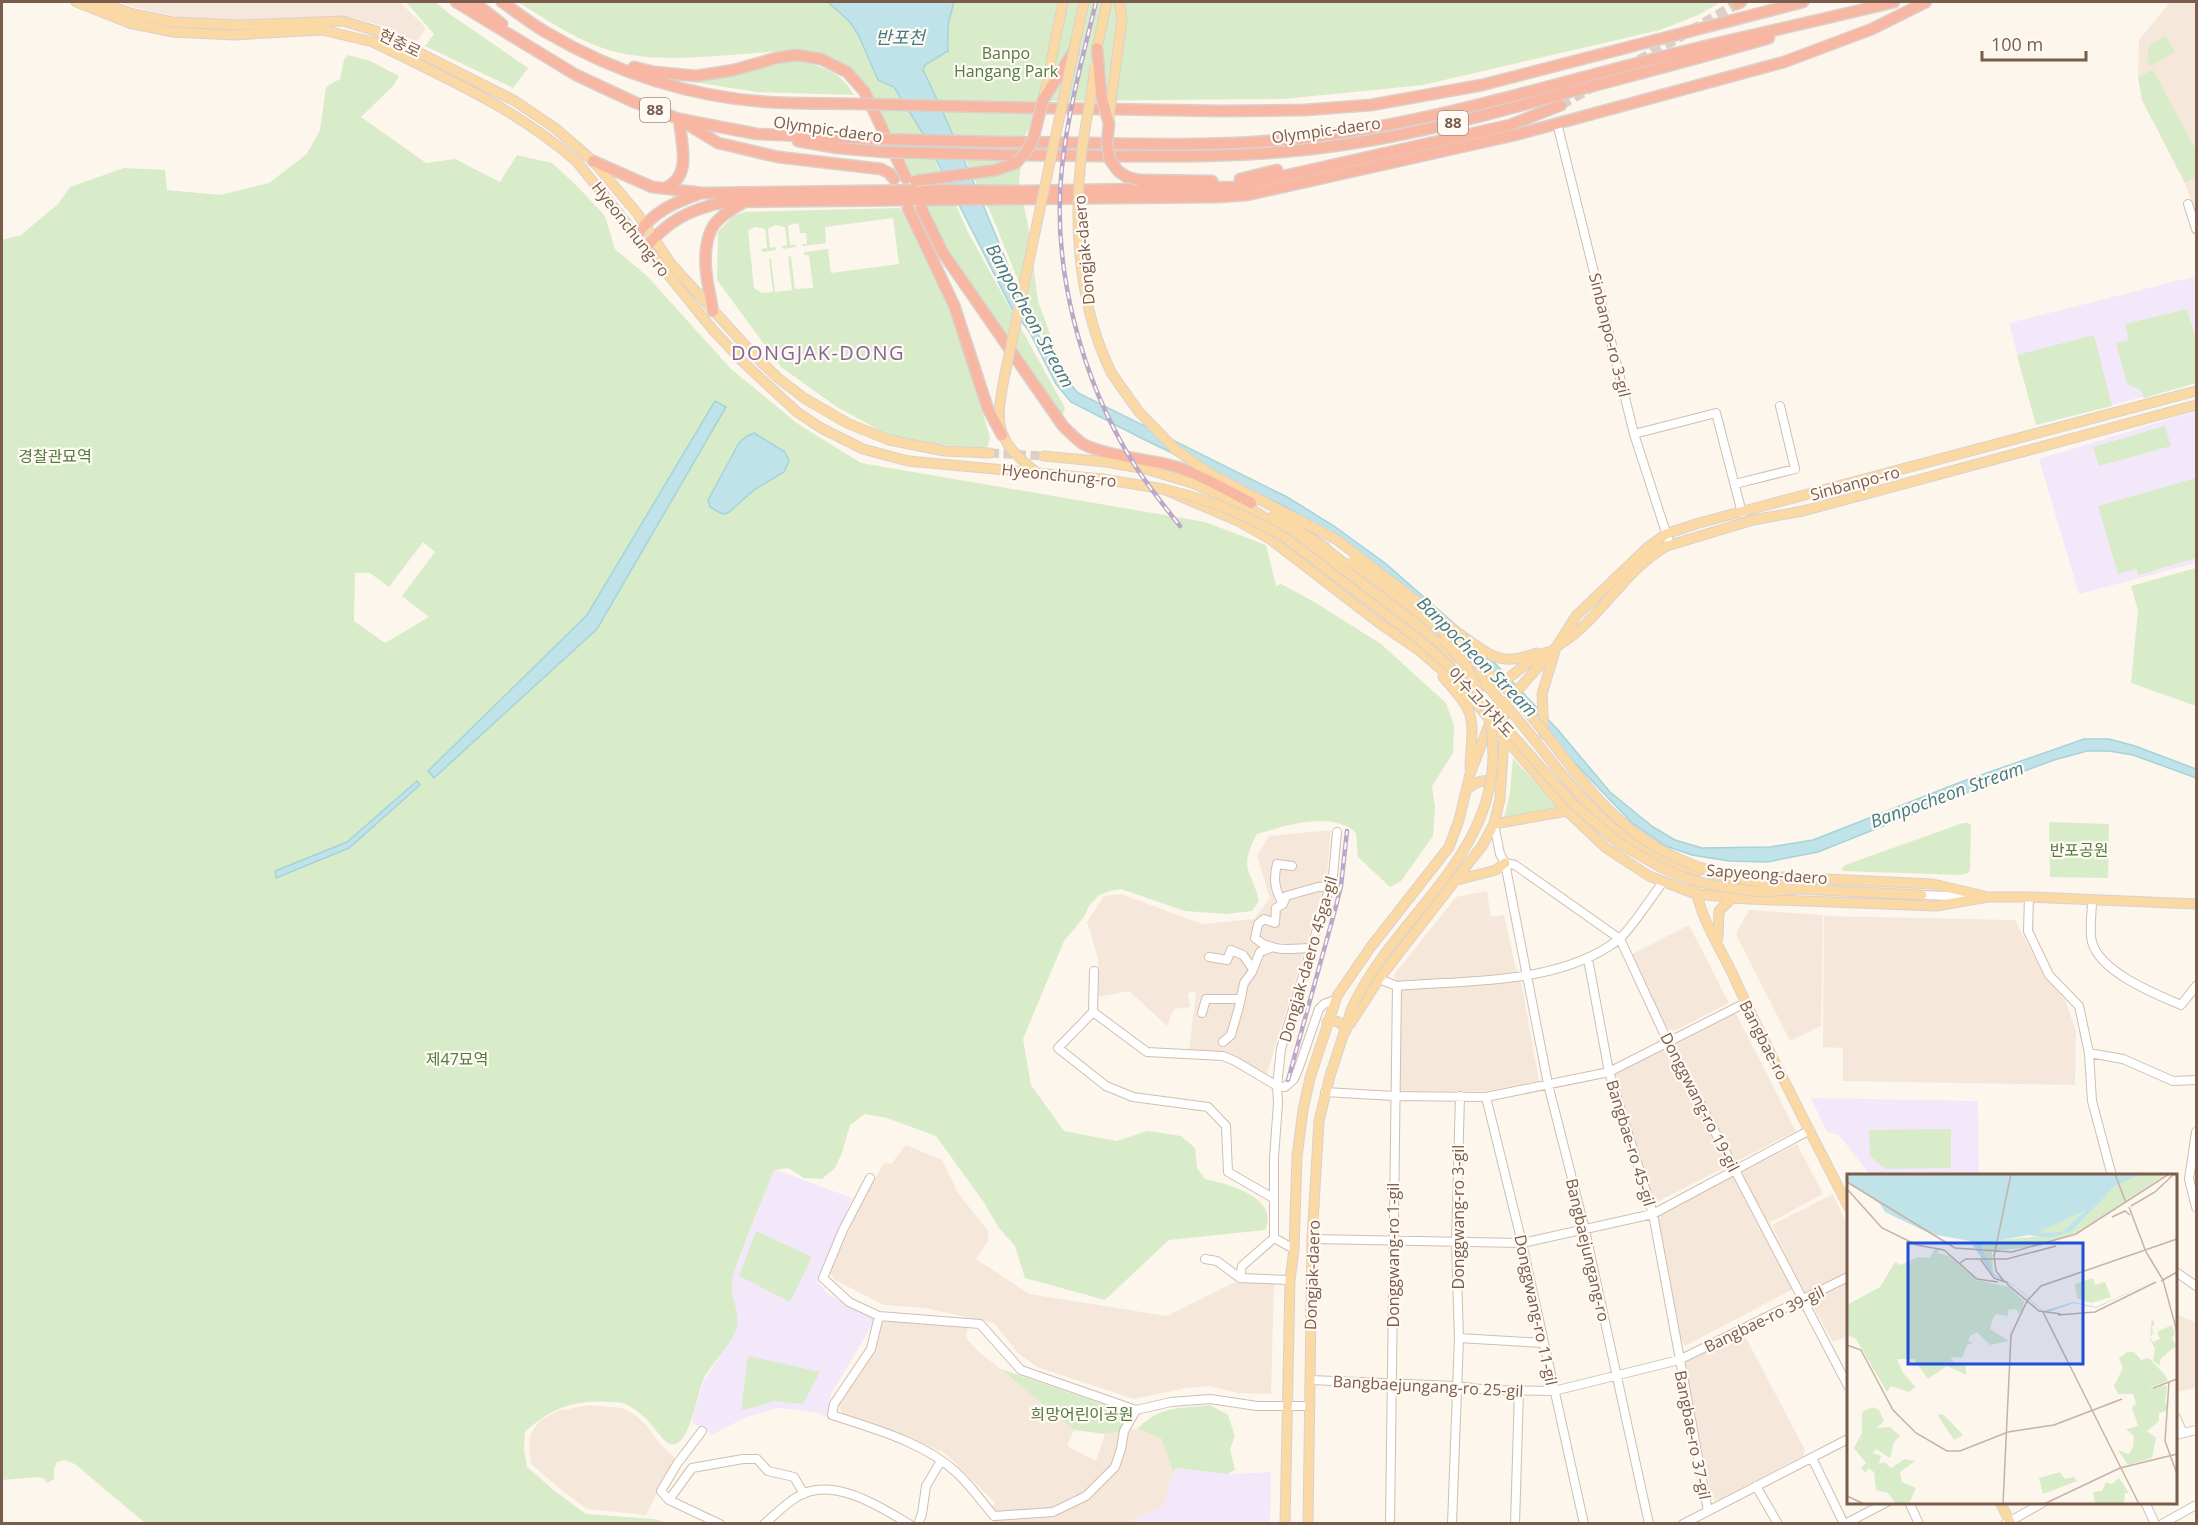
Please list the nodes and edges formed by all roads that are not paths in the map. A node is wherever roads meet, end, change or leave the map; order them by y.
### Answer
1 (76, 2) edge
2 (99, 2) edge
3 (456, 2) edge
4 (474, 2) edge
5 (502, 2) edge
6 (1063, 2) edge
7 (1084, 2) edge
8 (1107, 2) edge
9 (1119, 2) edge
10 (1803, 2) edge
11 (1926, 2) edge
12 (1889, 3) edge
13 (1097, 48) junction
14 (534, 51) junction
15 (1074, 51) junction
16 (593, 57) junction
17 (1043, 100) junction
18 (1561, 105) tunnel mouth
19 (679, 119) junction
20 (1557, 123) junction
21 (1109, 124) junction
22 (757, 134) junction
23 (593, 161) junction
24 (1340, 162) junction
25 (894, 179) dead end
26 (911, 180) junction
27 (664, 188) junction
28 (834, 192) junction
29 (702, 194) junction
30 (933, 195) junction
31 (1026, 195) junction
32 (745, 202) junction
33 (2188, 204) dead end
34 (908, 208) dead end
35 (921, 208) dead end
36 (645, 224) junction
37 (2196, 229) edge
38 (636, 237) junction
39 (653, 238) junction
40 (645, 248) junction
41 (713, 311) junction
42 (2196, 391) edge
43 (2196, 405) edge
44 (1780, 406) dead end
45 (1634, 434) junction
46 (1002, 435) junction
47 (990, 453) tunnel mouth
48 (1044, 456) tunnel mouth
49 (1036, 472) junction
50 (1735, 484) junction
51 (1163, 489) junction
52 (1219, 494) junction
53 (1251, 503) junction
54 (1742, 513) junction
55 (1293, 516) junction
56 (1666, 534) junction
57 (1321, 545) junction
58 (1670, 545) junction
59 (1352, 562) junction
60 (1461, 635) junction
61 (1557, 646) junction
62 (1420, 651) junction
63 (1495, 688) junction
64 (1506, 707) junction
65 (1491, 720) junction
66 (1504, 738) junction
67 (1547, 754) junction
68 (1470, 774) junction
69 (1502, 790) junction
70 (1466, 791) junction
71 (1567, 811) junction
72 (1494, 824) junction
73 (1337, 832) dead end
74 (1505, 863) junction
75 (1292, 866) dead end
76 (1694, 869) junction
77 (1762, 876) junction
78 (1747, 878) junction
79 (1457, 880) junction
80 (1663, 882) junction
81 (1330, 886) junction
82 (1799, 889) junction
83 (1695, 892) junction
84 (1922, 895) joint
85 (1988, 897) junction
86 (2029, 897) junction
87 (1732, 898) junction
88 (1749, 899) junction
89 (2092, 900) junction
90 (1283, 904) junction
91 (2196, 904) edge
92 (1620, 939) junction
93 (1718, 944) junction
94 (1273, 947) junction
95 (1312, 948) junction
96 (1209, 957) dead end
97 (1588, 959) junction
98 (1253, 969) junction
99 (1094, 971) dead end
100 (1528, 976) junction
101 (1379, 979) junction
102 (1397, 986) junction
103 (2196, 987) edge
104 (1241, 999) junction
105 (1335, 1000) junction
106 (1745, 1003) junction
107 (1093, 1012) junction
108 (1202, 1013) dead end
109 (1327, 1022) junction
110 (1346, 1031) junction
111 (1223, 1042) dead end
112 (1668, 1042) junction
113 (2089, 1053) junction
114 (1610, 1072) junction
115 (2196, 1080) edge
116 (1548, 1084) junction
117 (1277, 1086) junction
118 (1325, 1092) junction
119 (1394, 1096) junction
120 (1460, 1096) junction
121 (1486, 1096) junction
122 (1810, 1130) junction
123 (2196, 1132) edge
124 (1734, 1170) junction
125 (2111, 1174) edge
126 (870, 1178) dead end
127 (1273, 1198) junction
128 (1847, 1204) edge
129 (2196, 1207) edge
130 (1653, 1214) junction
131 (1585, 1230) junction
132 (1274, 1238) junction
133 (1312, 1239) junction
134 (1393, 1242) junction
135 (1456, 1242) junction
136 (1522, 1243) junction
137 (1294, 1249) junction
138 (1205, 1259) dead end
139 (2177, 1273) edge
140 (1240, 1278) junction
141 (1847, 1278) edge
142 (1290, 1280) junction
143 (2196, 1286) edge
144 (1803, 1300) junction
145 (879, 1316) junction
146 (1459, 1338) junction
147 (1543, 1342) junction
148 (1679, 1360) junction
149 (1617, 1377) junction
150 (1310, 1380) junction
151 (1393, 1384) junction
152 (1847, 1384) edge
153 (1456, 1386) junction
154 (1519, 1390) junction
155 (1554, 1391) junction
156 (1310, 1406) junction
157 (1288, 1407) junction
158 (1136, 1410) junction
159 (2196, 1430) edge
160 (702, 1431) dead end
161 (2179, 1434) edge
162 (1847, 1440) edge
163 (1812, 1458) junction
164 (941, 1461) junction
165 (1756, 1486) junction
166 (804, 1494) junction
167 (669, 1500) junction
168 (1885, 1504) edge
169 (1909, 1504) edge
170 (2000, 1504) edge
171 (2042, 1504) edge
172 (2145, 1504) edge
173 (2196, 1505) edge
174 (1708, 1510) junction
175 (994, 1516) junction
176 (2008, 1523) edge
177 (720, 1524) edge
178 (764, 1524) edge
179 (909, 1524) edge
180 (918, 1524) edge
181 (986, 1524) edge
182 (1285, 1524) edge
183 (1308, 1524) edge
184 (1390, 1524) edge
185 (1452, 1524) edge
186 (1515, 1524) edge
187 (1584, 1524) edge
188 (1649, 1524) edge
189 (1683, 1524) edge
190 (1778, 1524) edge
191 (1845, 1524) edge
192 (1919, 1524) edge
193 (2155, 1524) edge
194 (2162, 1524) edge

1 - 38 main road, Hyeonchung-ro
2 - 23 main road, 현충로
3 - 14 highway, Olympic-daero / 88
4 - 14 highway, Olympic-daero / 88
5 - 16 highway, Olympic-daero / 88
6 - 17 main road
7 - 15 main road, bridge
8 - 13 main road, Dongjak-daero
9 - 21 main road, bridge
10 - 16 highway, Olympic-daero / 88, bridge
11 - 20 highway
12 - 22 highway, Olympic-daero / 88, bridge
12 - 22 highway, Olympic-daero / 88, bridge
13 - 21 highway, bridge
13 - 55 main road, Dongjak-daero, bridge
14 - 19 highway, Olympic-daero / 88
15 - 17 highway, bridge
15 - 46 main road, bridge
16 - 26 highway
17 - 26 highway, bridge
18 - 24 highway
19 - 22 highway, Olympic-daero / 88
19 - 25 highway
19 - 27 highway
20 - 31 highway
20 - 45 street, Sinbanpo-ro 3-gil
21 - 24 highway, bridge
23 - 27 highway
23 - 36 main road, 현충로
24 - 31 highway
26 - 28 highway
27 - 29 highway
28 - 29 highway
28 - 30 highway
29 - 36 highway
30 - 31 highway
30 - 32 highway
32 - 39 highway
32 - 41 highway
33 - 37 street
34 - 46 highway
35 - 53 highway
36 - 38 highway
36 - 39 main road, Hyeonchung-ro
38 - 40 main road, Hyeonchung-ro
39 - 40 highway
39 - 41 main road, Hyeonchung-ro
40 - 49 main road, Hyeonchung-ro
41 - 47 main road, Hyeonchung-ro
42 - 54 main road, Sinbanpo-ro
43 - 58 main road, Sinbanpo-ro
44 - 50 street
45 - 50 street
45 - 56 street, Sinbanpo-ro 3-gil
46 - 49 main road
48 - 52 main road
49 - 51 main road, Hyeonchung-ro
50 - 54 street
51 - 62 main road, Dongjak-daero, bridge
51 - 82 main road, 이수고가차도, bridge
52 - 53 main road
52 - 63 main road
53 - 57 main road
54 - 56 main road, Sinbanpo-ro
55 - 59 main road
55 - 60 main road, bridge
56 - 58 street, Sinbanpo-ro 3-gil
56 - 61 main road, Sinbanpo-ro
57 - 59 main road
57 - 110 main road, Dongjak-daero, bridge
58 - 61 main road, Sinbanpo-ro
59 - 82 main road, 이수고가차도, bridge
60 - 61 main road
60 - 63 main road, bridge
61 - 63 main road
61 - 64 main road, Sinbanpo-ro
61 - 67 main road
62 - 65 main road, Dongjak-daero
62 - 68 main road, Dongjak-daero
63 - 64 main road
64 - 65 main road, Dongjak-daero
64 - 66 main road, Dongjak-daero
64 - 67 main road, Sapyeong-daero
65 - 66 main road, Dongjak-daero
65 - 68 main road, Dongjak-daero
66 - 69 main road, Dongjak-daero
66 - 71 main road, Sapyeong-daero
67 - 76 main road, Sapyeong-daero
68 - 70 main road, Dongjak-daero
69 - 70 main road
69 - 72 main road, Dongjak-daero
70 - 105 main road, Dongjak-daero
71 - 72 main road
71 - 80 main road, Sapyeong-daero
72 - 74 street, Bangbaejungang-ro
72 - 79 main road, Dongjak-daero
73 - 81 street, Dongjak-daero 45ga-gil
74 - 79 main road
74 - 92 street, Donggwang-ro 19-gil
74 - 100 street, Bangbaejungang-ro
75 - 90 street
76 - 77 main road, Sapyeong-daero
76 - 83 main road, Bangbae-ro
77 - 78 main road
77 - 85 main road, Sapyeong-daero
78 - 83 main road
78 - 88 main road
79 - 101 main road, Dongjak-daero
80 - 83 main road, Sapyeong-daero
80 - 92 street
81 - 90 street
81 - 95 street, Dongjak-daero 45ga-gil
82 - 84 main road, 이수고가차도
83 - 87 main road, Sapyeong-daero
83 - 93 main road, Bangbae-ro
84 - 85 street, Sapyeong-daero
85 - 86 main road, Sapyeong-daero
85 - 88 main road, Sapyeong-daero
86 - 89 main road, Sapyeong-daero
86 - 113 street
87 - 88 main road, Sapyeong-daero
87 - 93 main road
89 - 91 main road, Sapyeong-daero
89 - 103 street
90 - 94 street
92 - 97 street
92 - 112 street, Donggwang-ro 19-gil
93 - 106 main road, Bangbae-ro
94 - 95 street
94 - 98 street
95 - 117 street, Dongjak-daero 45ga-gil
96 - 98 street
97 - 100 street
97 - 114 street
98 - 104 street
99 - 107 street
100 - 102 street
100 - 116 street, Bangbaejungang-ro
101 - 102 street
101 - 110 main road, Dongjak-daero
102 - 119 street, Donggwang-ro 1-gil
104 - 108 street
104 - 111 street
105 - 109 main road, Dongjak-daero
105 - 117 street, Dongjak-daero
106 - 112 street, Bangbae-ro 45-gil
106 - 122 main road, Bangbae-ro
107 - 117 street
107 - 127 street
109 - 110 main road
109 - 137 main road, Dongjak-daero
110 - 118 main road, Dongjak-daero
112 - 114 street, Bangbae-ro 45-gil
112 - 124 street, Donggwang-ro 19-gil
113 - 115 street
113 - 125 street
114 - 116 street, Bangbae-ro 45-gil
114 - 130 street, Bangbae-ro 45-gil
116 - 121 street, Bangbae-ro 45-gil
116 - 131 street, Bangbaejungang-ro
117 - 127 street
118 - 119 street, Bangbae-ro 45-gil
118 - 133 main road, Dongjak-daero
119 - 120 street, Bangbae-ro 45-gil
119 - 134 street, Donggwang-ro 1-gil
120 - 121 street, Bangbae-ro 45-gil
120 - 135 street, Donggwang-ro 3-gil
121 - 136 street, Donggwang-ro 11-gil
122 - 124 street
122 - 128 main road, Bangbae-ro
123 - 129 street
124 - 130 street
124 - 144 street, Donggwang-ro 19-gil
126 - 145 street
127 - 132 street
130 - 131 street
130 - 148 street
131 - 136 street
131 - 149 street, Bangbaejungang-ro
132 - 137 street, Dongjak-daero
132 - 140 street
133 - 134 street
133 - 150 main road, Dongjak-daero
134 - 135 street
134 - 151 street, Donggwang-ro 1-gil
135 - 136 street
135 - 146 street, Donggwang-ro 3-gil
136 - 147 street, Donggwang-ro 11-gil
137 - 142 main road, Dongjak-daero
138 - 140 street
139 - 143 street
140 - 142 street, Dongjak-daero
141 - 144 street, Bangbae-ro 39-gil
142 - 157 main road, Dongjak-daero
144 - 148 street, Bangbae-ro 39-gil
144 - 152 street, Donggwang-ro 19-gil
145 - 158 street
145 - 164 street
146 - 147 street
146 - 153 street, Donggwang-ro 3-gil
147 - 155 street, Donggwang-ro 11-gil
148 - 149 street, Bangbae-ro 39-gil
148 - 174 street, Bangbae-ro 37-gil
149 - 155 street, Bangbaejungang-ro 25-gil
149 - 188 street, Bangbaejungang-ro
150 - 151 street, Bangbaejungang-ro 25-gil
150 - 156 main road, Dongjak-daero
151 - 153 street, Bangbaejungang-ro 25-gil
151 - 184 street, Donggwang-ro 1-gil
153 - 154 street, Bangbaejungang-ro 25-gil
153 - 185 street, Donggwang-ro 3-gil
154 - 155 street, Bangbaejungang-ro 25-gil
154 - 186 street
155 - 187 street, Donggwang-ro 11-gil
156 - 157 street
156 - 183 main road, Dongjak-daero
157 - 158 street
157 - 182 main road, Dongjak-daero
158 - 175 street
159 - 161 street
160 - 167 street
162 - 163 street, Bangbae-ro 37-gil
163 - 165 street, Bangbae-ro 37-gil
163 - 191 street
164 - 175 street
164 - 180 street
165 - 174 street, Bangbae-ro 37-gil
165 - 190 street
166 - 167 street
166 - 178 street
166 - 179 street
167 - 177 street
168 - 191 street
169 - 192 street
170 - 176 main road
171 - 176 street
172 - 193 street
173 - 194 street
174 - 189 street, Bangbae-ro 37-gil
175 - 181 street

